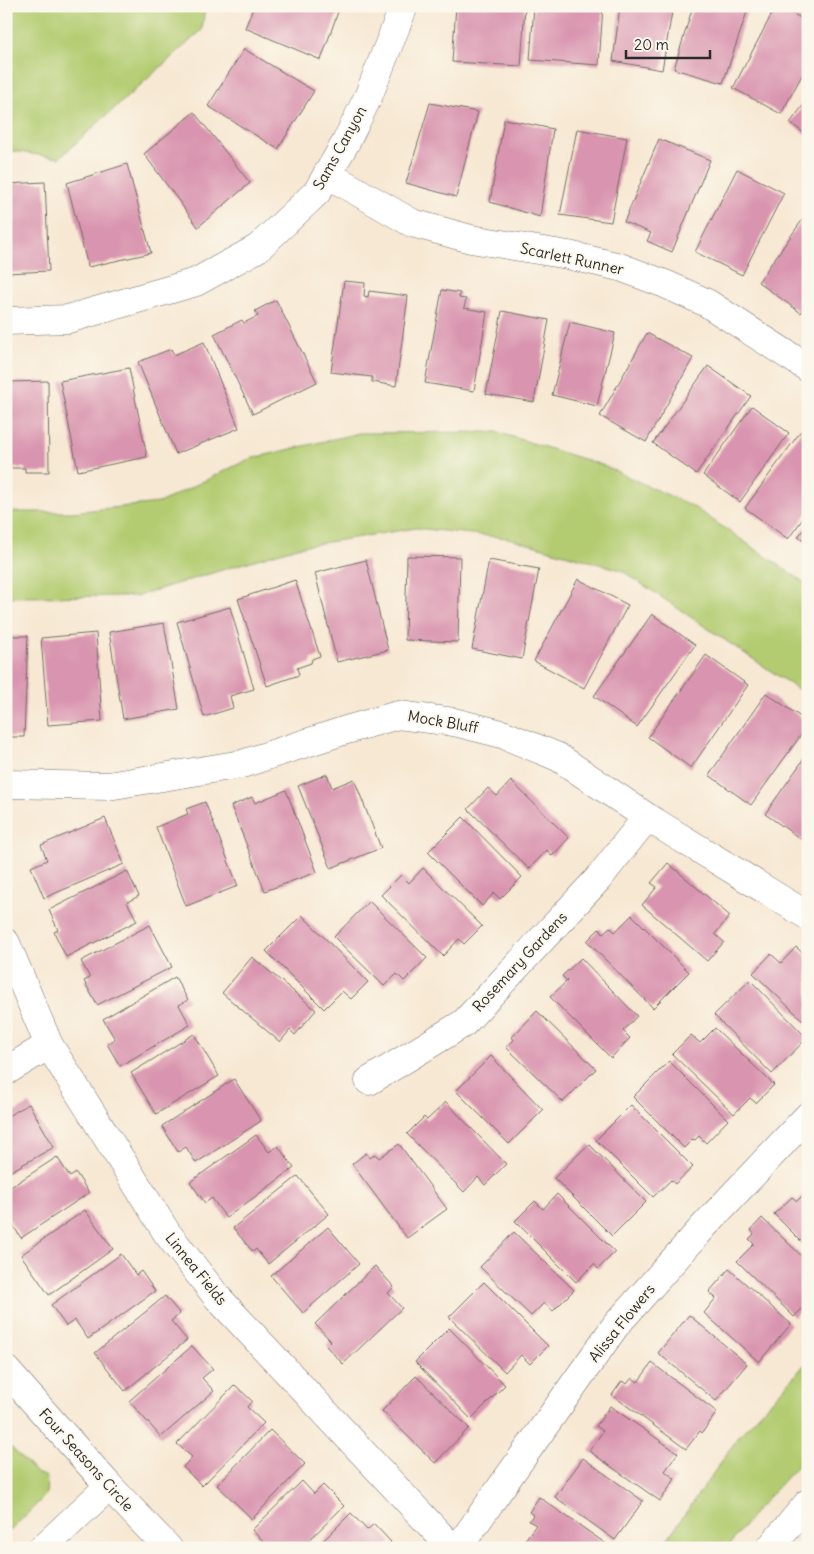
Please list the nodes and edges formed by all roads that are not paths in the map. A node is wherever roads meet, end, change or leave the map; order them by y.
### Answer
1 (404, 6) edge
2 (327, 174) junction
3 (6, 320) edge
4 (808, 368) edge
5 (6, 784) edge
6 (647, 817) junction
7 (808, 916) edge
8 (6, 943) edge
9 (49, 1045) junction
10 (6, 1071) edge
11 (369, 1081) dead end
12 (808, 1116) edge
13 (6, 1370) edge
14 (109, 1486) junction
15 (808, 1503) edge
16 (43, 1548) edge
17 (168, 1548) edge
18 (452, 1548) edge
19 (458, 1548) edge
20 (770, 1548) edge

1 - 2 street, Sams Canyon
2 - 3 street, Sams Canyon
2 - 4 street, Scarlett Runner
5 - 6 street, Mock Bluff
6 - 7 street, Mock Bluff
6 - 11 street, Rosemary Gardens
8 - 9 street, Linnea Fields
9 - 10 street
9 - 18 street, Linnea Fields
12 - 19 street, Alissa Flowers
13 - 14 street, Four Seasons Circle
14 - 16 street
14 - 17 street, Four Seasons Circle
15 - 20 street

